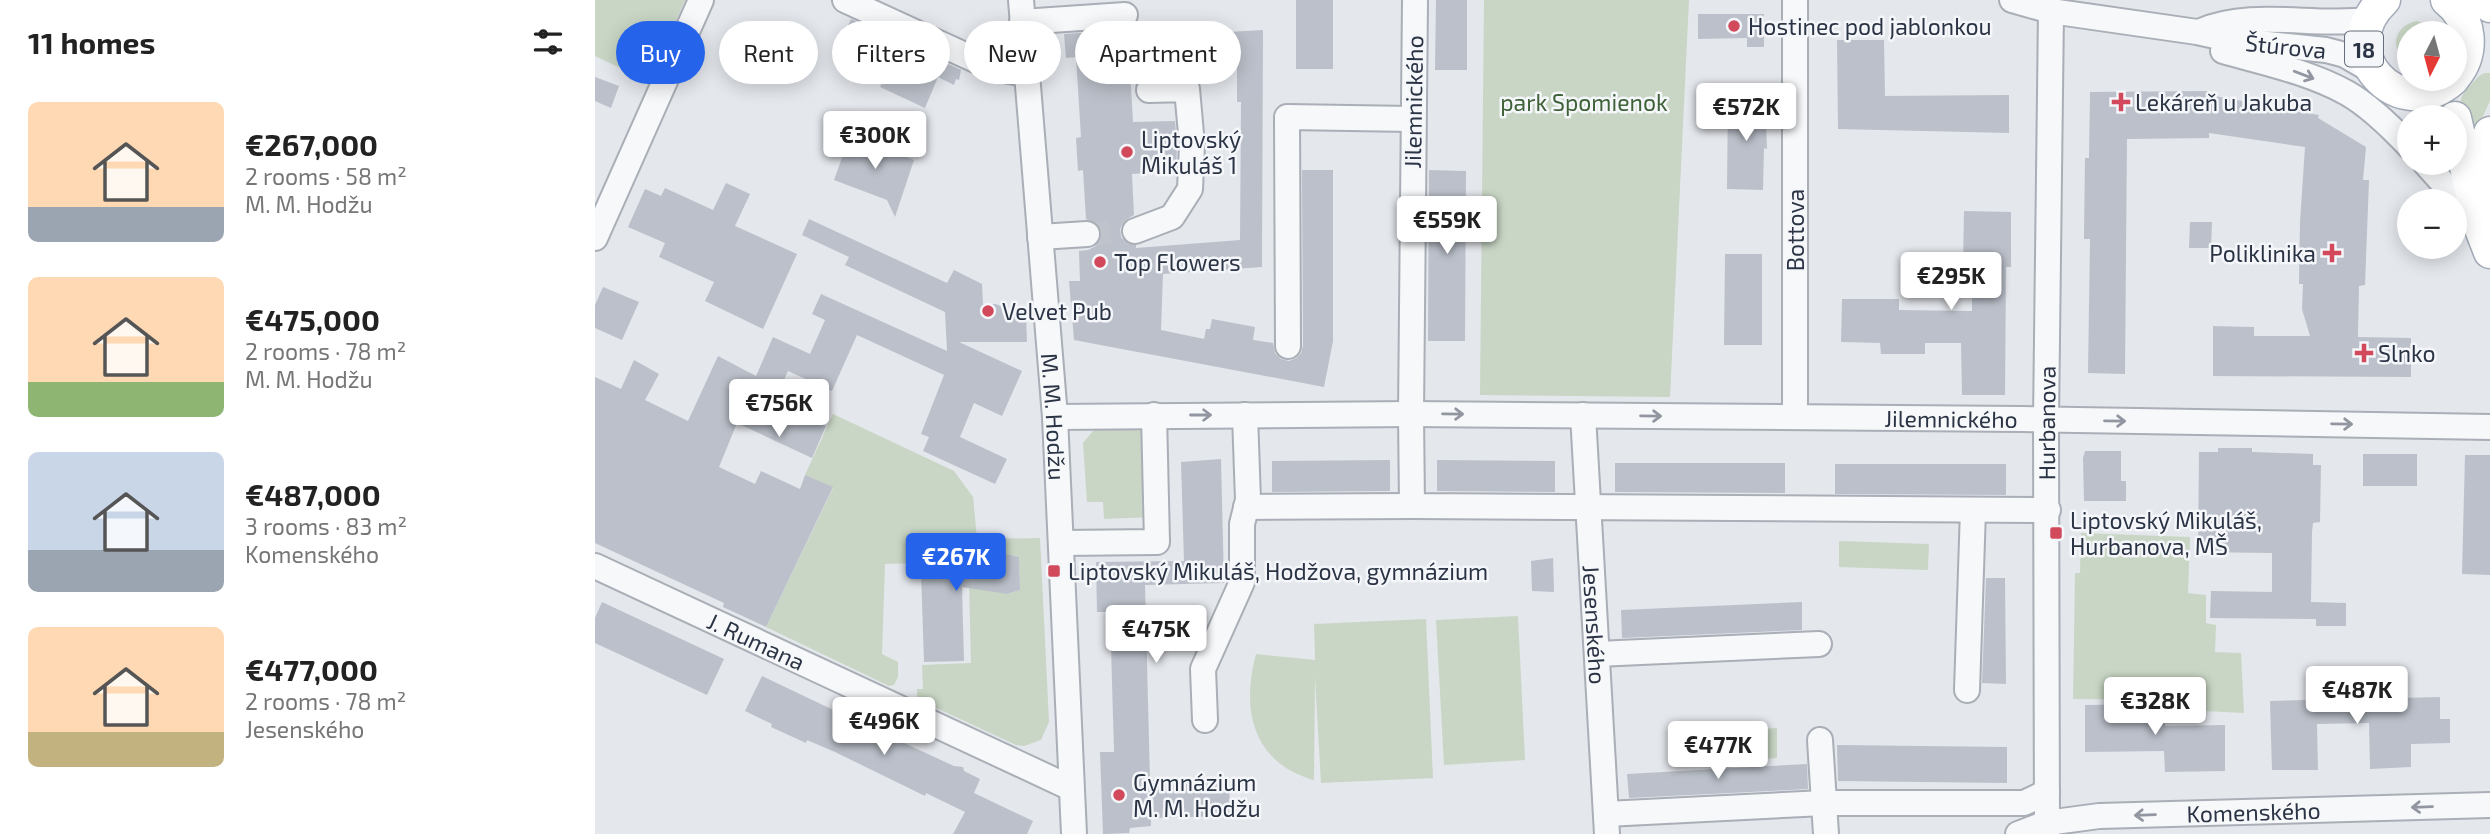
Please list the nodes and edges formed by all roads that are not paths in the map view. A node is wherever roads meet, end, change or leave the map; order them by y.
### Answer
1 (701, 0) edge
2 (845, 0) edge
3 (1415, 0) edge
4 (1795, 0) edge
5 (2012, 0) edge
6 (2292, 0) edge
7 (2463, 3) edge
8 (2490, 6) edge
9 (2376, 10) edge
10 (1021, 11) edge
11 (2051, 11) junction
12 (1125, 15) dead end
13 (2255, 20) junction
14 (2466, 21) edge
15 (2467, 28) edge
16 (2197, 32) junction
17 (2490, 32) edge
18 (2467, 51) edge
19 (964, 55) edge
20 (2490, 65) edge
21 (2371, 69) junction
22 (2467, 70) edge
23 (1028, 84) edge
24 (1149, 90) dead end
25 (2397, 91) junction
26 (2432, 91) edge
27 (2408, 105) edge
28 (1412, 119) junction
29 (2397, 133) edge
30 (2490, 133) edge
31 (2467, 166) edge
32 (2435, 175) edge
33 (2449, 175) edge
34 (1135, 231) tunnel mouth
35 (1087, 234) tunnel mouth
36 (1040, 237) junction
37 (595, 238) edge
38 (2485, 238) edge
39 (1288, 346) dead end
40 (1411, 414) junction
41 (1154, 415) junction
42 (1245, 415) junction
43 (1583, 415) junction
44 (1055, 417) junction
45 (1795, 417) junction
46 (2046, 420) junction
47 (2490, 427) edge
48 (1412, 506) junction
49 (1246, 507) junction
50 (1588, 507) junction
51 (1973, 510) junction
52 (2048, 510) junction
53 (1061, 543) junction
54 (595, 566) edge
55 (1819, 644) dead end
56 (1597, 654) junction
57 (1967, 690) dead end
58 (1205, 720) dead end
59 (1820, 740) dead end
60 (1072, 788) junction
61 (2047, 792) junction
62 (1824, 803) junction
63 (2490, 806) edge
64 (1607, 824) edge
65 (2047, 829) edge
66 (1074, 834) edge
67 (1826, 834) edge
68 (2018, 834) edge

1 - 37 street
2 - 19 street
3 - 28 street, Jilemnického
4 - 45 street, Bottova
5 - 11 street, Štúrova
6 - 13 street
7 - 8 main road
7 - 14 main road
7 - 17 main road
9 - 13 street, Štúrova
9 - 21 main road, 18
10 - 12 street
11 - 16 street, Štúrova
11 - 46 street, Hurbanova
13 - 16 street, Štúrova
15 - 18 main road
16 - 21 street, Štúrova
16 -> 29 street
20 - 22 main road, 18
21 - 25 main road, 18
23 - 36 street, M. M. Hodžu
24 - 34 street
25 - 26 main road, 18
25 - 27 main road
28 - 39 street
28 - 40 street, Jilemnického
30 - 38 main road
31 - 38 main road
32 - 38 street
33 - 38 main road
35 - 36 street
36 - 44 street, M. M. Hodžu
40 - 42 street, Jilemnického
40 -> 43 street, Jilemnického
40 - 48 street
41 -> 42 street, Jilemnického
41 - 44 street, Jilemnického
41 - 53 street
42 - 49 street
43 -> 45 street, Jilemnického
43 - 50 street, Jesenského
44 - 53 street, M. M. Hodžu
45 - 46 street, Jilemnického
46 -> 47 street, Jilemnického
46 - 52 street, Hurbanova
48 - 49 street
48 - 50 street
49 - 58 street
50 - 51 street
50 - 56 street, Jesenského
51 - 52 street
51 - 57 street
52 - 61 street, Hurbanova
53 - 60 street, M. M. Hodžu
54 - 60 street, J. Rumana
55 - 56 street
56 - 64 street, Jesenského
59 - 62 street
60 - 66 street, M. M. Hodžu
61 - 62 street
61 - 65 street, Hurbanova
62 - 64 street
62 - 67 street
63 -> 65 street, Komenského
65 - 68 street, Komenského

